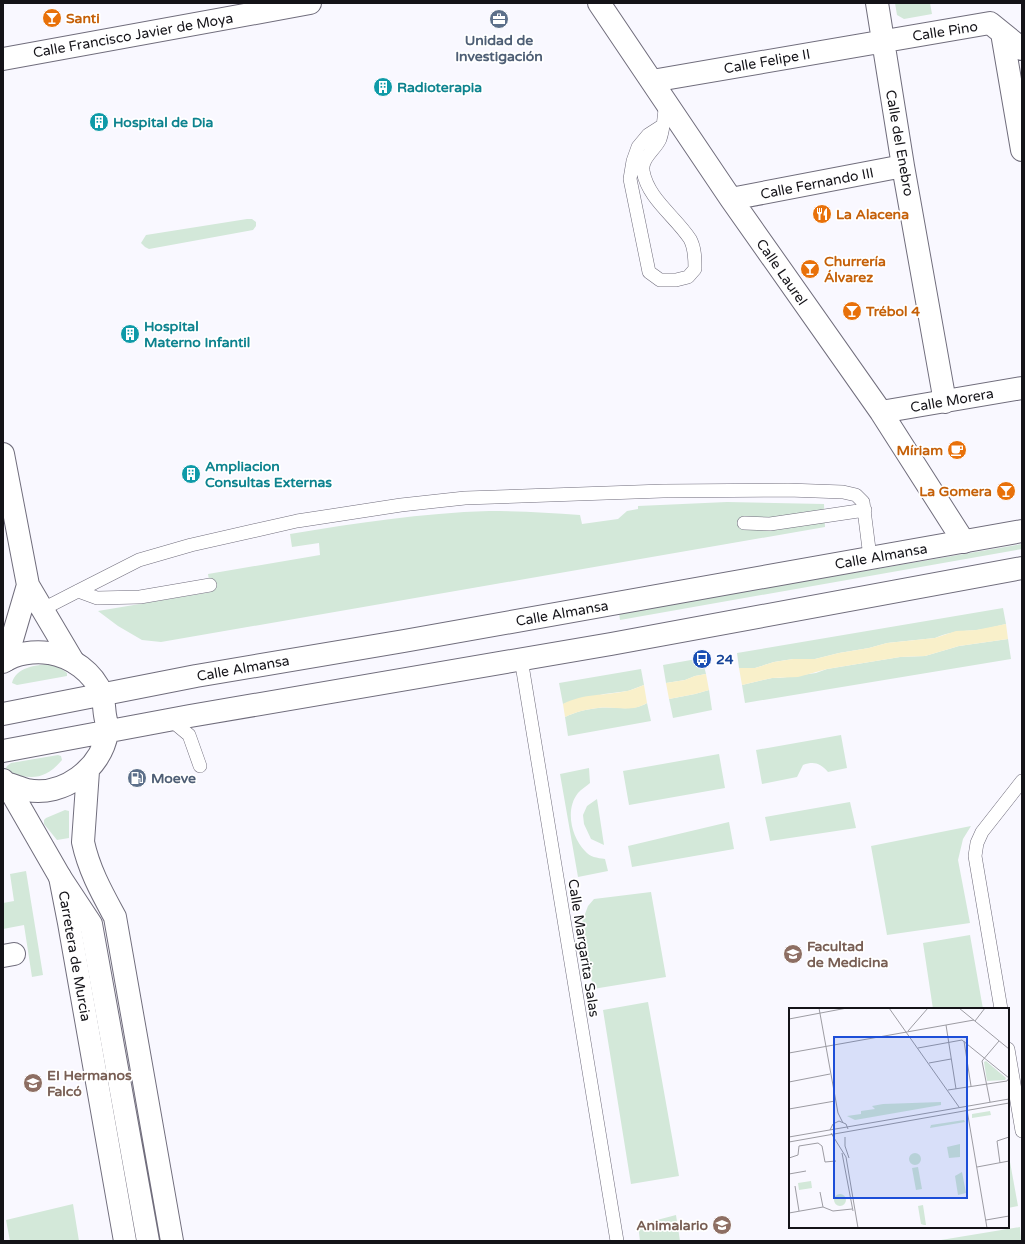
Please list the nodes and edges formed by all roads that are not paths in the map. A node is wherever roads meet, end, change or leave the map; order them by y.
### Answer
1 (310, 3) edge
2 (599, 3) edge
3 (877, 3) edge
4 (1002, 33) junction
5 (882, 41) junction
6 (1022, 49) edge
7 (3, 59) edge
8 (652, 81) junction
9 (666, 102) junction
10 (662, 126) junction
11 (687, 133) junction
12 (1022, 150) edge
13 (903, 166) junction
14 (731, 199) junction
15 (1022, 388) edge
16 (944, 402) junction
17 (881, 412) junction
18 (3, 454) edge
19 (6, 492) edge
20 (865, 510) junction
21 (744, 523) dead end
22 (1022, 531) edge
23 (964, 542) junction
24 (870, 557) junction
25 (1022, 568) edge
26 (28, 585) junction
27 (210, 585) dead end
28 (78, 591) junction
29 (43, 610) junction
30 (521, 659) junction
31 (5, 661) edge
32 (73, 661) junction
33 (102, 694) junction
34 (3, 714) edge
35 (170, 720) junction
36 (108, 732) junction
37 (3, 751) edge
38 (200, 766) dead end
39 (88, 771) junction
40 (1022, 780) edge
41 (5, 781) edge
42 (60, 878) junction
43 (1001, 1008) edge
44 (1009, 1055) edge
45 (1022, 1131) edge
46 (126, 1241) edge
47 (148, 1241) edge
48 (172, 1241) edge
49 (617, 1241) edge

1 - 7 main road, Calle Francisco Javier de Moya
2 - 8 main road, Calle Laurel
3 - 5 main road, Calle del Enebro
4 - 5 main road, Calle Pino
4 - 6 main road, Calle Pino
4 - 12 main road
5 - 8 main road, Calle Felipe II
5 - 13 main road, Calle del Enebro
8 - 9 main road, Calle Laurel
9 - 10 lane
9 - 11 main road, Calle Laurel
10 - 10 lane
10 - 11 lane
11 - 14 main road, Calle Laurel
13 - 14 main road, Calle Fernando III
13 - 16 main road, Calle del Enebro
14 - 17 main road, Calle Laurel
15 - 16 main road, Calle Morera
16 - 17 main road, Calle Morera
17 - 23 main road, Calle Laurel
18 - 19 main road
19 - 26 main road
20 - 21 lane
20 - 24 lane
20 - 28 lane
22 - 23 main road, Calle Almansa
23 - 24 main road, Calle Almansa
24 - 33 main road, Calle Almansa
25 - 30 main road
26 - 29 main road
26 - 31 main road
27 - 28 lane
28 - 29 lane
29 - 32 main road
30 - 35 main road
30 - 49 lane, Calle Margarita Salas
31 - 32 main road
32 - 33 main road
33 - 34 main road, Calle Almansa
33 - 36 main road
35 - 36 main road
35 - 38 lane
36 - 37 main road
36 - 39 main road
39 - 41 main road
39 - 48 main road
40 - 43 lane
41 - 42 main road
42 - 46 main road, Carretera de Murcia
42 - 47 main road, Carretera de Murcia
44 - 45 lane

